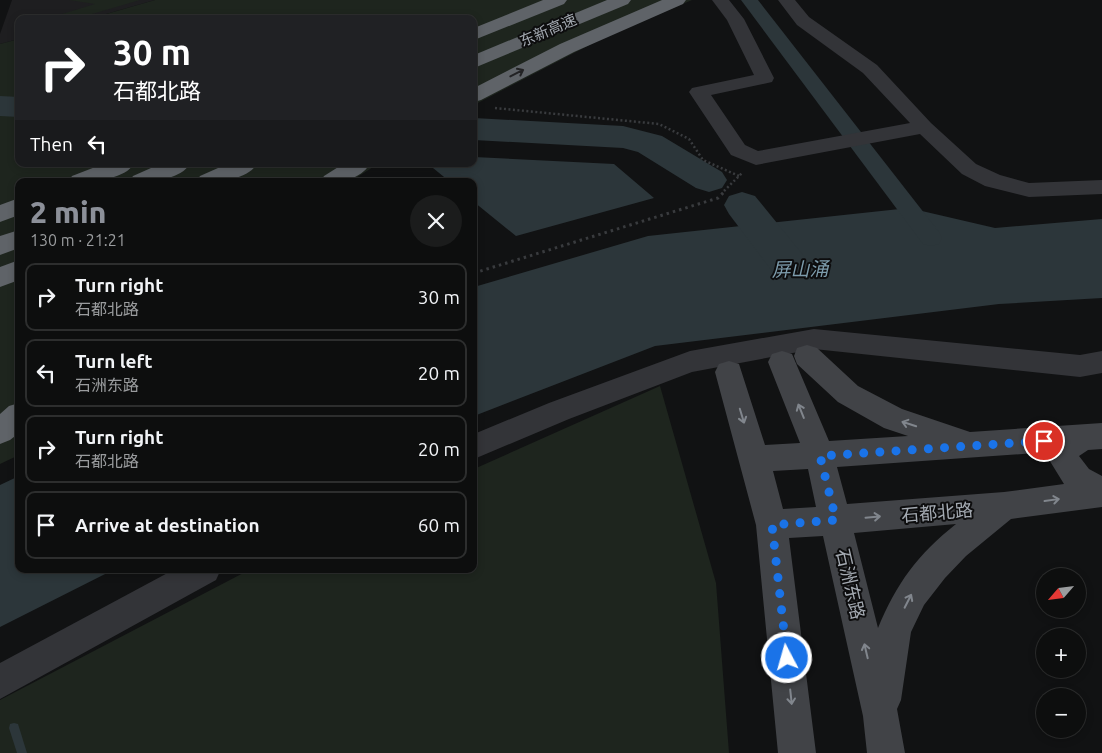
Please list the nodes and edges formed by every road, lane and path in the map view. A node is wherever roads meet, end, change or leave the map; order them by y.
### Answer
1 (558, 0) edge
2 (622, 0) edge
3 (678, 0) edge
4 (720, 0) edge
5 (786, 0) edge
6 (477, 34) edge
7 (477, 61) edge
8 (477, 94) edge
9 (495, 108) dead end
10 (924, 127) junction
11 (756, 158) junction
12 (115, 167) edge
13 (172, 167) edge
14 (239, 167) edge
15 (354, 167) edge
16 (739, 176) junction
17 (88, 178) edge
18 (148, 178) edge
19 (215, 178) edge
20 (337, 178) edge
21 (1102, 187) edge
22 (15, 208) edge
23 (0, 214) edge
24 (15, 240) edge
25 (0, 246) edge
26 (15, 271) edge
27 (477, 272) edge
28 (0, 278) edge
29 (1102, 362) edge
30 (730, 372) dead end
31 (15, 418) edge
32 (0, 431) edge
33 (1091, 437) edge
34 (972, 444) junction
35 (477, 446) edge
36 (820, 456) junction
37 (756, 459) junction
38 (1102, 492) edge
39 (1004, 506) junction
40 (836, 520) junction
41 (772, 525) junction
42 (198, 573) edge
43 (0, 682) edge
44 (881, 716) junction
45 (797, 753) edge
46 (886, 753) edge

1 - 6 highway, 东新高速
2 - 7 highway, 东新高速
8 -> 3 highway
4 - 11 street
5 - 10 street
9 - 16 path
10 - 11 street
10 - 21 street
11 - 16 path
12 - 17 highway
13 - 18 highway
14 - 19 highway
15 - 20 highway
16 - 27 path
22 - 23 highway
24 - 25 highway
26 - 28 highway
29 - 35 street
30 -> 37 main road
31 - 32 highway
33 - 34 main road
33 - 38 main road
34 - 36 main road
34 - 36 main road, 石洲东路
36 - 37 main road
36 - 40 main road, 石洲东路
37 - 41 main road
39 -> 38 main road, 石都北路
40 -> 39 main road, 石都北路
44 -> 39 main road
40 - 41 main road, 石都北路
44 -> 40 main road, 石洲东路
41 -> 45 main road
42 - 43 street
44 - 46 main road, 石洲东路

